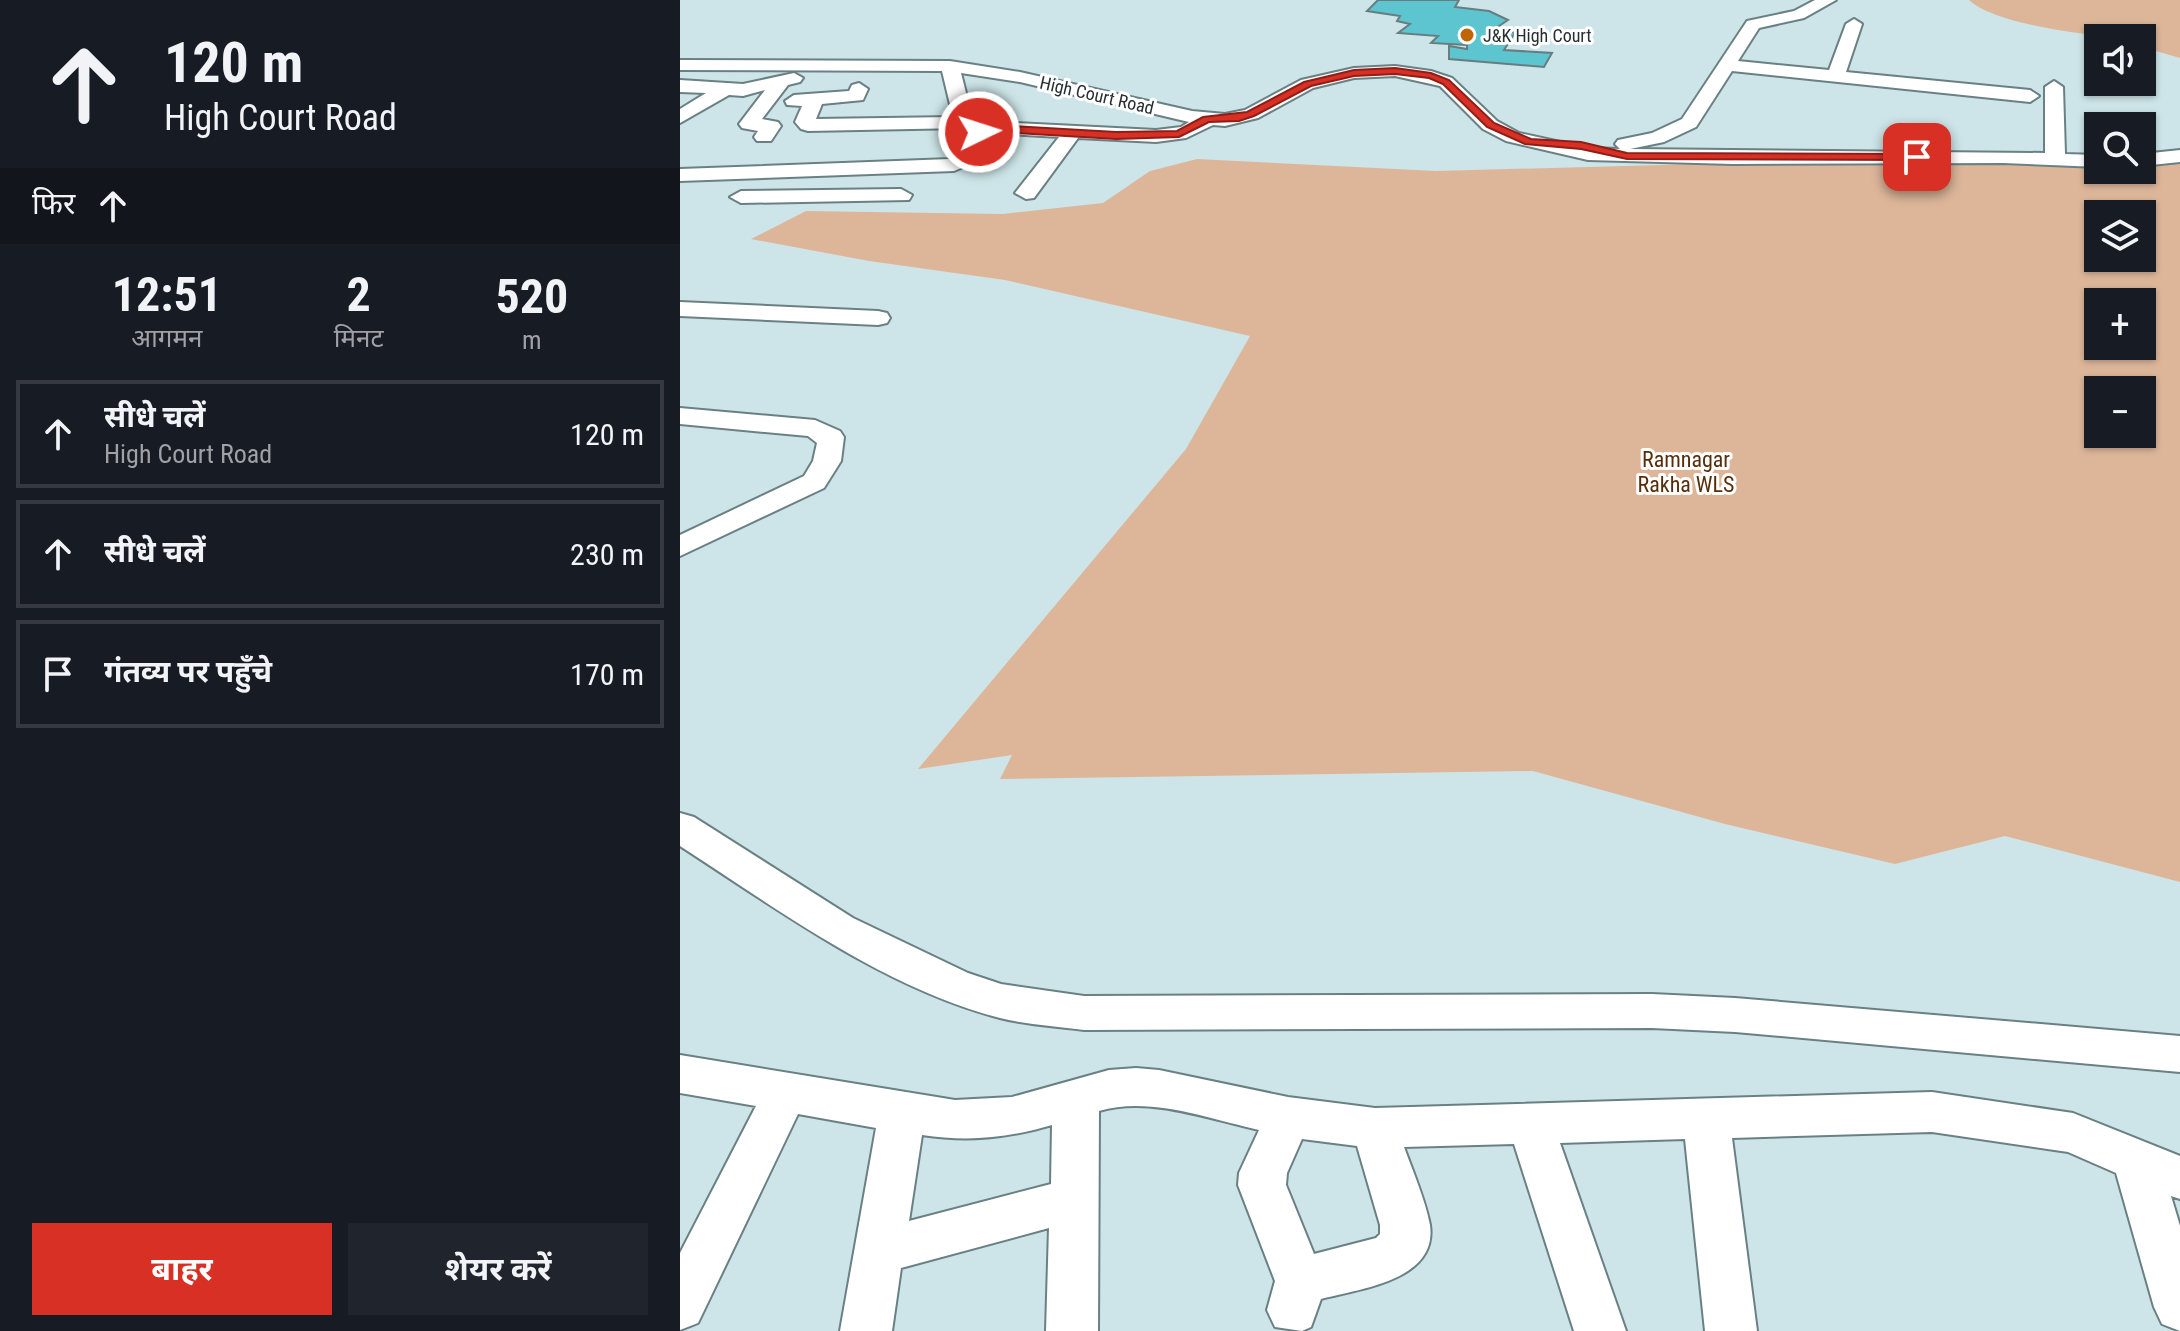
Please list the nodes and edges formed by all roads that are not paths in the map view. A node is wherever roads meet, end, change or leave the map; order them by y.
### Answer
1 (1828, 0) edge
2 (1854, 24) dead end
3 (680, 65) edge
4 (715, 65) junction
5 (837, 65) junction
6 (1727, 65) junction
7 (950, 66) junction
8 (1836, 76) junction
9 (780, 83) junction
10 (2054, 87) dead end
11 (683, 88) edge
12 (859, 89) dead end
13 (724, 90) junction
14 (2030, 96) dead end
15 (814, 100) junction
16 (765, 103) junction
17 (680, 117) edge
18 (1207, 119) junction
19 (973, 124) junction
20 (843, 125) junction
21 (1072, 133) junction
22 (764, 137) dead end
23 (1529, 142) junction
24 (1581, 146) junction
25 (1627, 156) junction
26 (2180, 156) edge
27 (2055, 159) junction
28 (2156, 159) edge
29 (2084, 160) edge
30 (915, 167) junction
31 (820, 170) junction
32 (680, 175) edge
33 (1026, 193) dead end
34 (741, 197) dead end
35 (680, 309) edge
36 (878, 318) dead end
37 (680, 416) edge
38 (680, 547) edge
39 (680, 827) edge
40 (2180, 1054) edge
41 (680, 1074) edge
42 (786, 1092) junction
43 (1076, 1098) junction
44 (902, 1113) junction
45 (1288, 1117) junction
46 (1706, 1117) junction
47 (1530, 1122) junction
48 (1375, 1128) junction
49 (2135, 1158) junction
50 (2180, 1178) edge
51 (1074, 1200) junction
52 (881, 1251) junction
53 (680, 1306) edge
54 (2180, 1307) edge
55 (866, 1331) edge
56 (1072, 1331) edge
57 (1600, 1331) edge
58 (1731, 1331) edge

1 - 6 street
2 - 8 street
3 - 4 street, High Court Road
4 - 5 street, High Court Road
4 - 11 street
5 - 7 street, High Court Road
5 - 9 street
6 - 8 street
6 - 24 street
7 - 18 street, High Court Road
7 - 19 street
8 - 14 street
9 - 13 street
9 - 16 street
10 - 27 street
11 - 13 street
12 - 15 street
13 - 17 street
15 - 16 street
15 - 20 street
16 - 22 street
18 - 21 street
18 - 23 street, High Court Road
19 - 20 street
19 - 21 street
19 - 30 street
20 - 31 street
21 - 33 street
23 - 24 street
23 - 25 street
24 - 25 street
25 - 27 street
26 - 28 street
27 - 29 street
30 - 31 street
30 - 34 street
31 - 32 street
35 - 36 street
37 - 38 street
39 - 40 street
41 - 42 street
42 - 44 street
42 - 53 street
43 - 44 street
43 - 45 street
43 - 51 street
44 - 52 street
45 - 48 street
45 - 48 street
46 - 47 street
46 - 49 street
46 - 58 street
47 - 48 street
47 - 57 street
49 - 50 street
49 - 54 street
51 - 52 street
51 - 56 street
52 - 55 street

